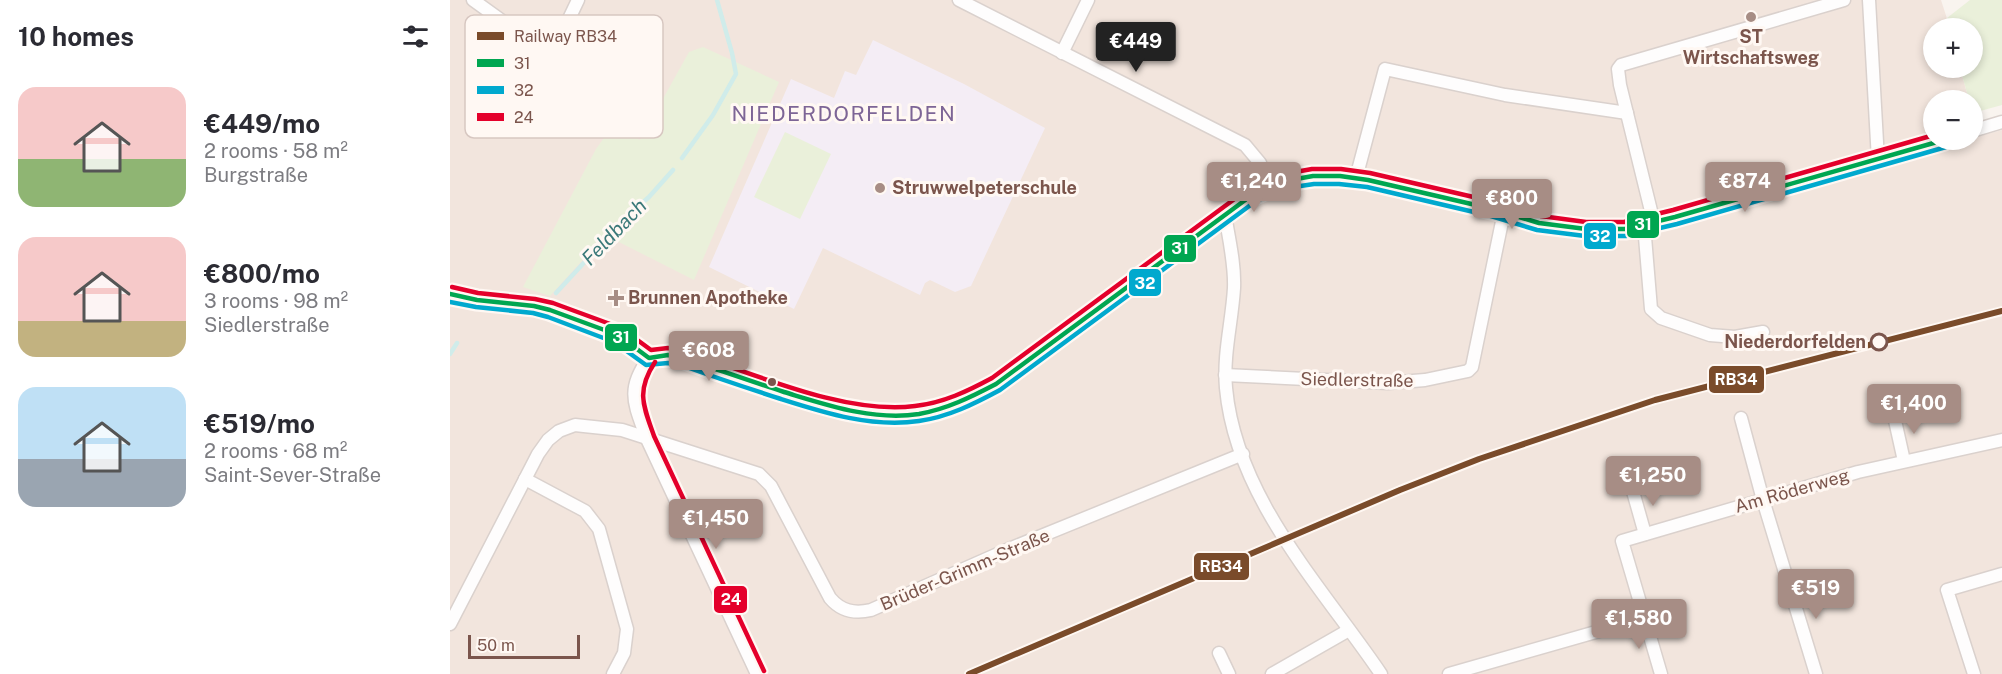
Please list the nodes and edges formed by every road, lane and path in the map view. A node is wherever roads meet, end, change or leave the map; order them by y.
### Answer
1 (472, 0) edge
2 (578, 0) edge
3 (959, 0) edge
4 (1088, 0) edge
5 (1844, 0) edge
6 (1869, 0) edge
7 (493, 15) edge
8 (571, 15) edge
9 (1062, 53) junction
10 (1627, 113) junction
11 (2002, 122) edge
12 (1983, 128) edge
13 (1923, 146) edge
14 (1878, 160) junction
15 (1356, 178) junction
16 (1268, 187) junction
17 (1504, 212) junction
18 (1225, 215) junction
19 (1649, 224) junction
20 (450, 294) edge
21 (1763, 332) dead end
22 (649, 358) junction
23 (1225, 375) junction
24 (1894, 416) dead end
25 (1741, 418) dead end
26 (647, 439) junction
27 (2002, 440) edge
28 (1243, 454) junction
29 (1904, 461) junction
30 (525, 479) junction
31 (1632, 488) dead end
32 (1763, 500) junction
33 (1645, 534) junction
34 (2002, 574) edge
35 (1645, 618) junction
36 (450, 624) edge
37 (1349, 630) junction
38 (1219, 653) dead end
39 (613, 674) edge
40 (757, 674) edge
41 (1229, 674) edge
42 (1272, 674) edge
43 (1381, 674) edge
44 (1449, 674) edge
45 (1661, 674) edge
46 (1816, 674) edge
47 (1974, 674) edge

1 - 7 street
2 - 8 street
3 - 9 street
4 - 9 street
5 - 10 street
6 - 14 street
9 - 16 street
10 - 15 street
10 - 19 street
11 - 12 street
13 - 14 street
14 - 19 street
15 - 16 street
15 - 17 street
16 - 18 street
17 - 19 street
17 - 23 street, Siedlerstraße
18 - 22 street
18 - 23 street
19 - 21 street
20 - 22 street
22 - 26 street
23 - 28 street
24 - 29 street
25 - 32 street
26 - 28 street, Brüder-Grimm-Straße
26 - 30 street, Brüder-Grimm-Straße
26 - 40 street
27 - 29 street, Am Röderweg
28 - 37 street
29 - 32 street, Am Röderweg
30 - 36 street, Brüder-Grimm-Straße
30 - 39 street
31 - 33 street
32 - 33 street, Am Röderweg
32 - 46 street
33 - 35 street, Am Röderweg
34 - 47 street
35 - 44 street
35 - 45 street
37 - 42 street
37 - 43 street
38 - 41 street

